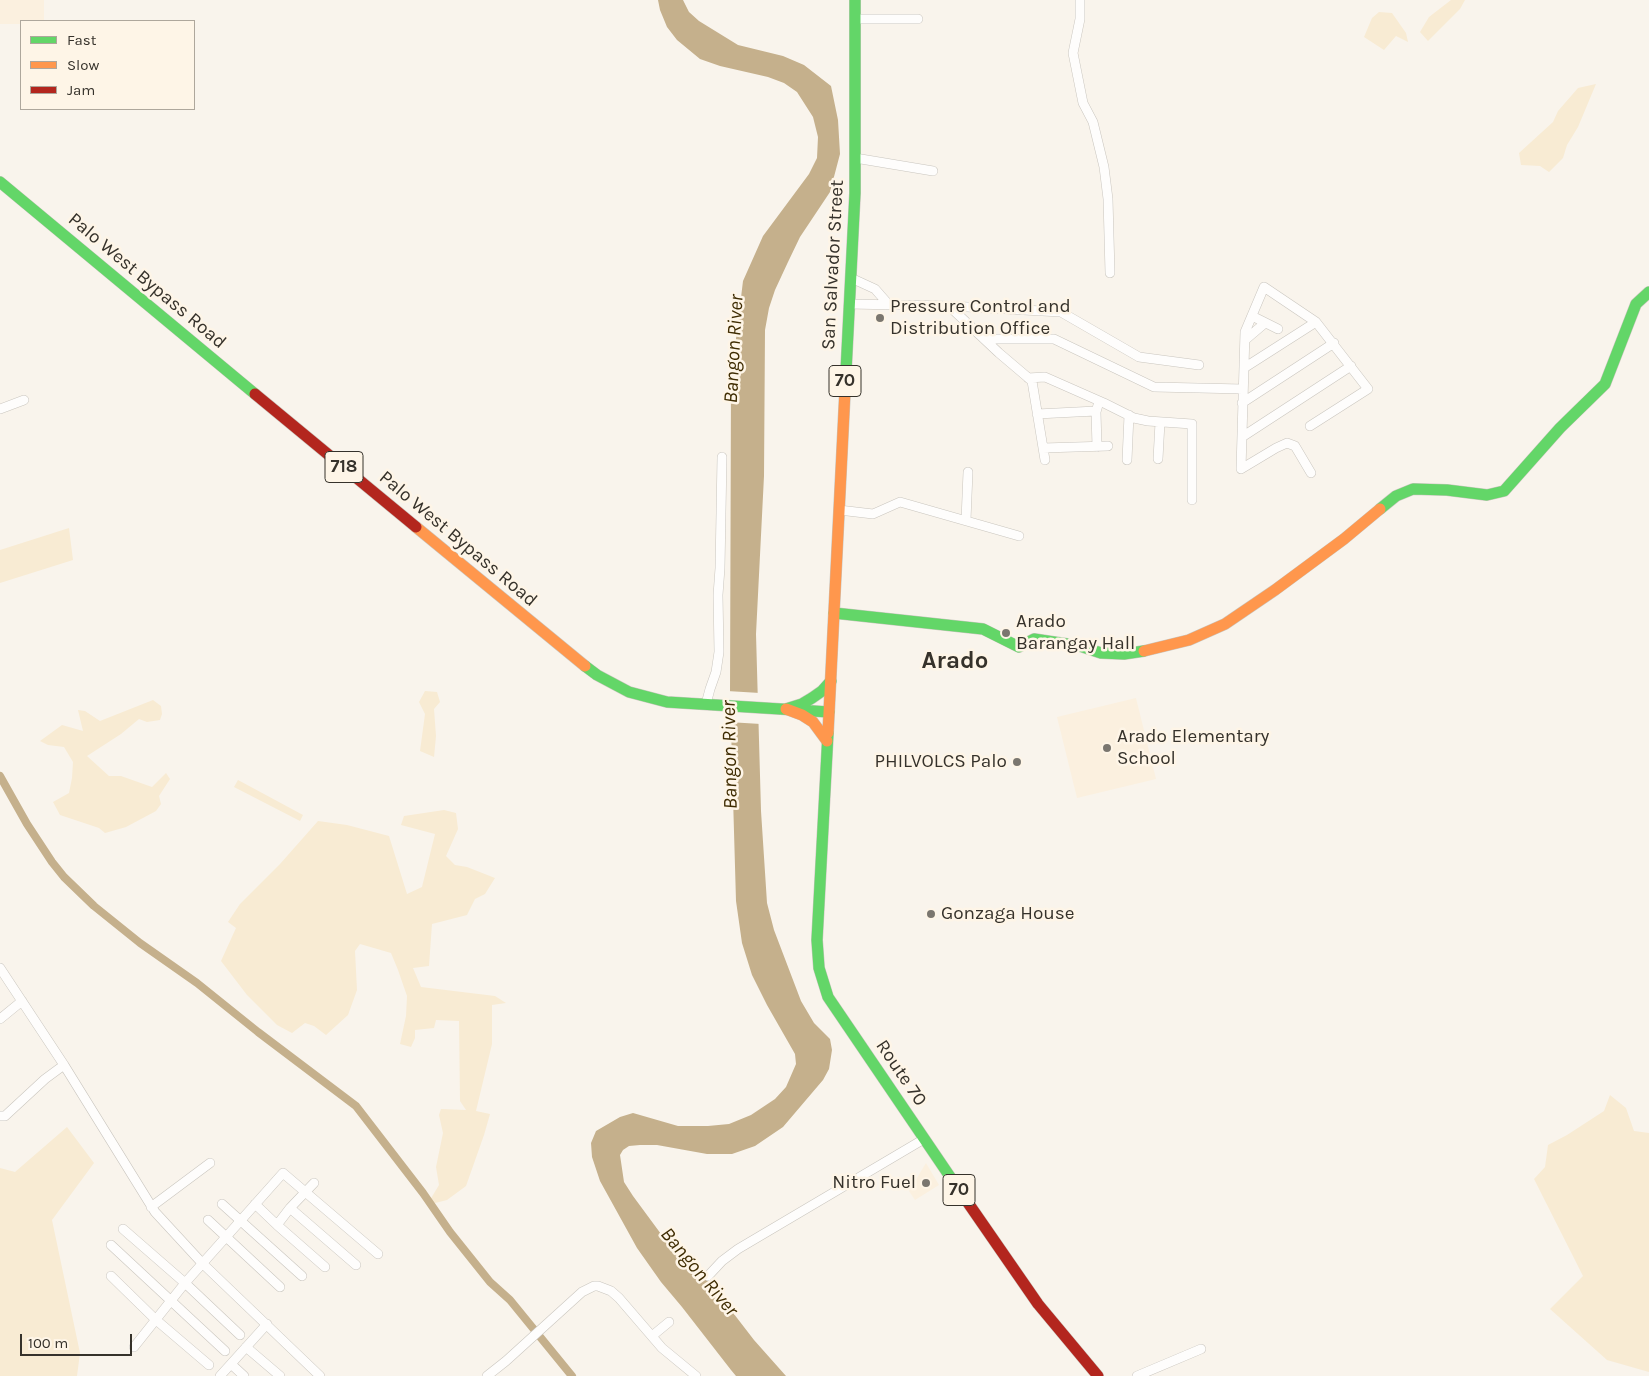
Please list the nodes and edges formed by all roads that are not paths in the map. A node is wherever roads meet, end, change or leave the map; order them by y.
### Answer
1 (855, 0) edge
2 (1080, 0) edge
3 (855, 19) junction
4 (918, 19) dead end
5 (855, 158) junction
6 (933, 171) dead end
7 (0, 182) edge
8 (1110, 273) dead end
9 (851, 278) junction
10 (1649, 292) edge
11 (849, 304) junction
12 (889, 305) junction
13 (949, 306) junction
14 (1252, 316) junction
15 (1316, 322) junction
16 (1265, 323) junction
17 (1278, 329) dead end
18 (984, 339) junction
19 (1245, 340) junction
20 (1334, 343) junction
21 (1199, 365) dead end
22 (1351, 366) junction
23 (1244, 368) junction
24 (1028, 378) junction
25 (1243, 389) junction
26 (24, 400) dead end
27 (1099, 400) junction
28 (1242, 403) junction
29 (0, 409) edge
30 (1096, 411) junction
31 (1037, 414) junction
32 (1130, 415) junction
33 (1160, 422) junction
34 (1310, 426) dead end
35 (1242, 437) junction
36 (1108, 446) dead end
37 (1097, 447) junction
38 (1043, 448) junction
39 (722, 457) dead end
40 (1158, 459) dead end
41 (1045, 460) dead end
42 (1127, 460) dead end
43 (968, 472) dead end
44 (1311, 473) dead end
45 (1192, 500) dead end
46 (839, 510) junction
47 (966, 520) junction
48 (1019, 536) dead end
49 (834, 613) junction
50 (831, 682) junction
51 (709, 704) junction
52 (786, 710) junction
53 (829, 712) junction
54 (827, 741) junction
55 (0, 968) edge
56 (22, 1001) junction
57 (0, 1019) edge
58 (64, 1064) junction
59 (0, 1116) edge
60 (924, 1139) junction
61 (210, 1163) dead end
62 (314, 1183) dead end
63 (305, 1191) junction
64 (222, 1204) dead end
65 (254, 1204) junction
66 (151, 1206) junction
67 (290, 1208) junction
68 (208, 1220) dead end
69 (240, 1221) junction
70 (277, 1225) junction
71 (123, 1229) dead end
72 (227, 1237) junction
73 (110, 1245) dead end
74 (378, 1254) dead end
75 (202, 1263) junction
76 (356, 1265) dead end
77 (325, 1267) dead end
78 (110, 1276) dead end
79 (302, 1276) dead end
80 (708, 1276) dead end
81 (185, 1283) junction
82 (280, 1287) dead end
83 (170, 1302) junction
84 (156, 1319) junction
85 (669, 1322) dead end
86 (267, 1324) junction
87 (240, 1335) dead end
88 (652, 1336) junction
89 (134, 1347) dead end
90 (246, 1347) junction
91 (1201, 1349) dead end
92 (225, 1351) dead end
93 (231, 1364) junction
94 (209, 1365) dead end
95 (220, 1376) edge
96 (244, 1376) edge
97 (280, 1376) edge
98 (320, 1376) edge
99 (487, 1376) edge
100 (696, 1376) edge
101 (1098, 1376) edge
102 (1137, 1376) edge

1 - 3 main road, San Salvador Street / 70
2 - 8 street
3 - 4 street
3 - 5 main road, San Salvador Street / 70
5 - 6 street
5 - 9 main road, San Salvador Street / 70
7 - 51 main road, Palo West Bypass Road / 718
9 - 11 main road, San Salvador Street / 70
9 - 12 street
10 - 49 main road
11 - 12 street
11 - 46 main road, San Salvador Street / 70
12 - 13 street
13 - 18 street
13 - 21 street
14 - 15 street
14 - 16 street
14 - 19 street
15 - 20 street
15 - 23 street
16 - 17 street
16 - 19 street
18 - 24 street
18 - 25 street
19 - 23 street
20 - 22 street
20 - 28 street
22 - 34 street
22 - 35 street
23 - 25 street
24 - 27 street
24 - 31 street
25 - 28 street
26 - 29 street
27 - 30 street
27 - 32 street
28 - 35 street
30 - 31 street
30 - 37 street
31 - 38 street
32 - 33 street
32 - 42 street
33 - 40 street
33 - 45 street
35 - 44 street
36 - 37 street
37 - 38 street
38 - 41 street
39 - 51 street
43 - 47 street
46 - 47 street
46 - 49 main road, San Salvador Street / 70
47 - 48 street
49 - 50 main road, San Salvador Street / 70
50 - 52 main road
50 - 53 main road, San Salvador Street / 70
51 - 52 main road, Palo West Bypass Road / 718
52 - 53 main road, Palo West Bypass Road / 718
52 - 54 main road
53 - 54 main road, San Salvador Street / 70
54 - 60 main road, Route 70 / 70
55 - 56 street
56 - 57 street
56 - 58 street
58 - 59 street
58 - 66 street
60 - 80 street
60 - 101 main road, Route 70 / 70
61 - 66 street
62 - 63 street
63 - 65 street
63 - 67 street
63 - 74 street
64 - 69 street
65 - 69 street
65 - 70 street
66 - 75 street
67 - 70 street
67 - 76 street
68 - 72 street
69 - 72 street
69 - 79 street
70 - 77 street
71 - 81 street
72 - 75 street
72 - 82 street
73 - 83 street
75 - 81 street
75 - 86 street
78 - 84 street
81 - 83 street
81 - 87 street
83 - 84 street
83 - 92 street
84 - 89 street
84 - 94 street
85 - 88 street
86 - 90 street
86 - 98 street
88 - 99 street
88 - 100 street
90 - 93 street
90 - 97 street
91 - 102 street
93 - 95 street
93 - 96 street

